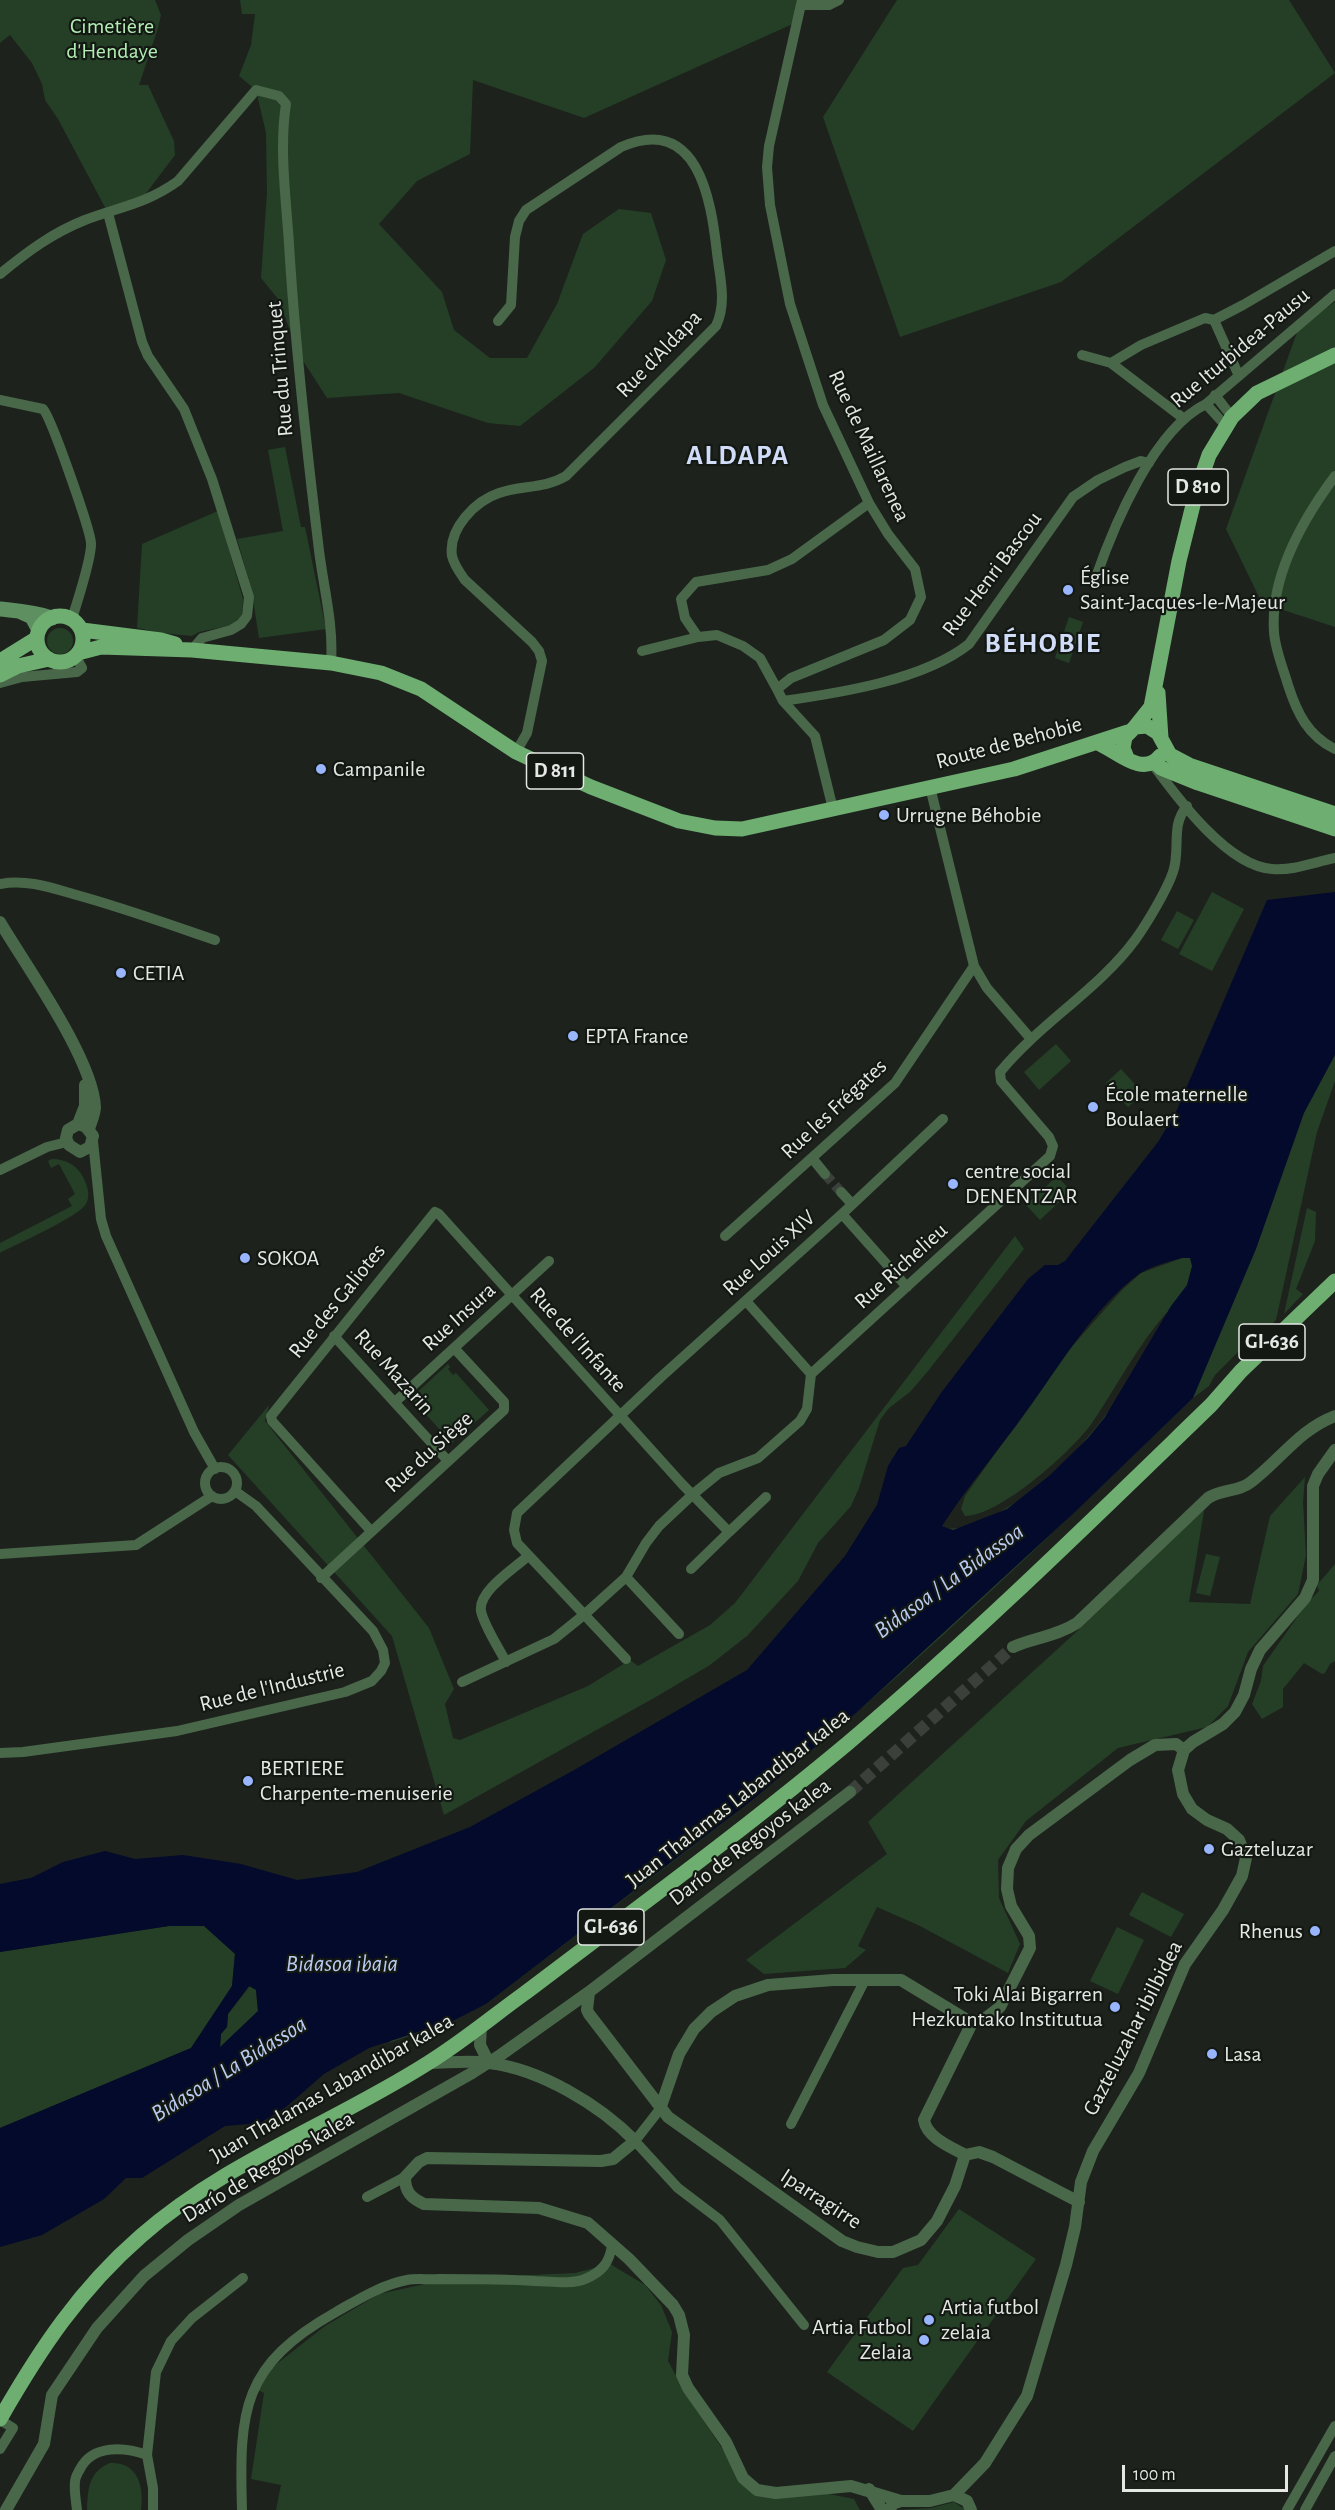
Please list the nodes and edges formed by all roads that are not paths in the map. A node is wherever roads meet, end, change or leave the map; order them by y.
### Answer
1 (839, 0) edge
2 (802, 3) edge
3 (108, 213) junction
4 (1335, 251) edge
5 (0, 274) edge
6 (1335, 294) edge
7 (1214, 320) junction
8 (498, 321) dead end
9 (1335, 355) edge
10 (1082, 356) dead end
11 (1111, 363) junction
12 (1239, 376) junction
13 (1215, 395) junction
14 (0, 400) edge
15 (1206, 404) junction
16 (1180, 415) junction
17 (1229, 422) junction
18 (1149, 463) junction
19 (1335, 476) edge
20 (869, 503) junction
21 (1096, 577) dead end
22 (0, 609) edge
23 (21, 612) junction
24 (52, 618) junction
25 (77, 624) junction
26 (38, 634) junction
27 (698, 637) junction
28 (192, 650) junction
29 (642, 651) dead end
30 (77, 655) junction
31 (49, 659) junction
32 (0, 661) edge
33 (331, 663) junction
34 (0, 675) edge
35 (1157, 682) junction
36 (0, 683) edge
37 (777, 688) junction
38 (783, 701) junction
39 (1132, 730) junction
40 (1162, 741) junction
41 (1098, 743) junction
42 (1335, 749) edge
43 (516, 752) junction
44 (1127, 758) junction
45 (1153, 763) junction
46 (930, 787) junction
47 (1187, 806) junction
48 (833, 809) junction
49 (1335, 814) edge
50 (1335, 829) edge
51 (1335, 858) edge
52 (0, 884) edge
53 (0, 922) edge
54 (215, 940) dead end
55 (974, 966) junction
56 (1031, 1039) junction
57 (943, 1119) dead end
58 (86, 1131) junction
59 (67, 1142) junction
60 (80, 1152) junction
61 (812, 1158) junction
62 (96, 1167) junction
63 (0, 1170) edge
64 (825, 1174) tunnel mouth
65 (841, 1192) tunnel mouth
66 (852, 1204) junction
67 (435, 1212) joint
68 (842, 1214) junction
69 (725, 1236) dead end
70 (549, 1261) dead end
71 (1335, 1281) edge
72 (907, 1287) junction
73 (1335, 1290) edge
74 (511, 1296) junction
75 (746, 1301) junction
76 (334, 1336) junction
77 (454, 1348) junction
78 (812, 1374) junction
79 (394, 1402) junction
80 (1211, 1405) junction
81 (620, 1415) junction
82 (1335, 1416) edge
83 (1335, 1450) edge
84 (448, 1461) junction
85 (215, 1469) junction
86 (235, 1491) junction
87 (692, 1495) junction
88 (212, 1496) junction
89 (766, 1497) dead end
90 (371, 1531) junction
91 (729, 1532) junction
92 (0, 1554) edge
93 (528, 1556) junction
94 (691, 1569) dead end
95 (626, 1577) junction
96 (321, 1578) junction
97 (585, 1614) junction
98 (679, 1634) dead end
99 (1012, 1647) tunnel mouth
100 (626, 1659) dead end
101 (506, 1662) junction
102 (462, 1682) dead end
103 (1184, 1750) junction
104 (0, 1753) edge
105 (850, 1792) tunnel mouth
106 (865, 1980) junction
107 (589, 1992) junction
108 (587, 2010) junction
109 (561, 2012) junction
110 (972, 2022) junction
111 (481, 2026) junction
112 (428, 2063) junction
113 (489, 2063) junction
114 (660, 2109) junction
115 (790, 2124) dead end
116 (635, 2140) junction
117 (966, 2155) junction
118 (405, 2177) junction
119 (367, 2197) dead end
120 (1078, 2202) junction
121 (612, 2246) junction
122 (243, 2278) dead end
123 (804, 2325) dead end
124 (0, 2419) edge
125 (1335, 2426) edge
126 (0, 2449) edge
127 (147, 2456) junction
128 (1335, 2456) edge
129 (973, 2479) junction
130 (869, 2489) junction
131 (954, 2495) junction
132 (901, 2501) junction
133 (969, 2506) edge
134 (6, 2510) edge
135 (77, 2510) edge
136 (153, 2510) edge
137 (242, 2510) edge
138 (882, 2510) edge
139 (889, 2510) edge
140 (1287, 2510) edge
141 (1305, 2510) edge

1 - 2 street
2 - 20 street, Rue de Maillarenea
3 - 5 street
3 - 28 street
3 - 33 street, Rue du Trinquet
4 - 7 street
6 - 12 street, Rue Iturbidea-Pausu
7 - 11 street
7 - 12 street
8 - 43 street, Rue d'Aldapa
9 - 17 main road, D 810
10 - 11 street
11 - 16 street
12 - 13 street, Rue Iturbidea-Pausu
13 - 15 street, Rue Iturbidea-Pausu
13 - 17 street
14 - 25 street
15 - 16 street, Rue Iturbidea-Pausu
15 - 17 street
16 - 18 street, Rue Iturbidea-Pausu
17 - 35 main road, D 810
18 - 21 street, Rue Iturbidea-Pausu
18 - 38 street, Rue Henri Bascou
19 - 42 street
20 - 27 street
20 - 37 street, Rue de Maillarenea
22 - 23 main road
23 - 24 main road
23 - 26 main road
24 - 25 main road
24 - 26 main road
25 - 28 main road, D 811
25 - 30 main road
26 - 31 main road
26 - 32 main road
27 - 29 street
27 - 37 street
28 - 30 main road, D 811
28 - 33 main road, D 811
30 - 31 main road
30 - 36 street
31 - 34 main road
33 - 43 main road, D 811
35 - 39 main road, D 810
35 - 40 main road, D 810
37 - 38 street
38 - 48 street
39 - 40 main road
39 - 41 main road, Route de Behobie / D 811
39 - 44 main road
40 - 45 main road
40 - 49 main road
41 - 44 main road, Route de Behobie
41 - 46 main road, Route de Behobie / D 811
43 - 48 main road, D 811
44 - 45 main road
45 - 47 street
45 - 50 main road
46 - 48 main road, D 811
46 - 55 street
47 - 51 street
47 - 56 street, Rue Richelieu
52 - 54 street
53 - 58 street, Rue de l'Industrie
55 - 56 street
55 - 61 street, Rue les Frégates
56 - 72 street, Rue Richelieu
57 - 66 street, Rue Louis XIV
58 - 59 street, Rue de l'Industrie
58 - 60 street
58 - 62 street, Rue de l'Industrie
59 - 60 street
59 - 63 street
60 - 62 street
61 - 64 street
61 - 69 street, Rue les Frégates
62 - 85 street, Rue de l'Industrie
65 - 66 street
66 - 68 street, Rue Louis XIV
67 - 74 street, Rue de l'Infante
67 - 76 street, Rue des Galiotes
68 - 72 street
68 - 75 street, Rue Louis XIV
70 - 74 street, Rue Insura
71 - 80 main road, Juan Thalamas Labandibar kalea / GI-636
72 - 78 street, Rue Richelieu
73 - 80 main road, Juan Thalamas Labandibar kalea / GI-636
74 - 77 street, Rue Insura
74 - 81 street, Rue de l'Infante
75 - 78 street
75 - 81 street, Rue Louis XIV
76 - 79 street, Rue Mazarin
76 - 90 street, Rue des Galiotes
77 - 79 street, Rue Insura
77 - 84 street, Rue du Siège
78 - 87 street
79 - 84 street, Rue Mazarin
80 - 111 main road, Juan Thalamas Labandibar kalea / GI-636
81 - 87 street, Rue de l'Infante
81 - 93 street, Rue Louis XIV
82 - 99 street
83 - 103 street
84 - 90 street, Rue du Siège
85 - 86 street, Rue de l'Industrie
85 - 88 street
86 - 88 street
86 - 96 street, Rue de l'Industrie
87 - 91 street, Rue de l'Infante
87 - 95 street
88 - 92 street
89 - 91 street
90 - 96 street, Rue du Siège
91 - 94 street
93 - 97 street, Rue Louis XIV
93 - 101 street
95 - 97 street
95 - 98 street
96 - 104 street, Rue de l'Industrie
97 - 100 street, Rue Louis XIV
97 - 101 street
101 - 102 street
103 - 110 street
103 - 120 street, Gazteluzahar ibilbidea
105 - 107 street, Darío de Regoyos kalea
106 - 110 street
106 - 114 street
106 - 115 street
107 - 108 street
107 - 109 street, Darío de Regoyos kalea
108 - 109 street
108 - 114 street, Iparragirre
109 - 134 street, Darío de Regoyos kalea, bridge
110 - 117 street
111 - 112 main road, Juan Thalamas Labandibar kalea / GI-636
111 - 113 street
112 - 113 street
112 - 124 main road, Juan Thalamas Labandibar kalea / GI-636
113 - 116 street
114 - 116 street
114 - 117 street, Iparragirre
116 - 118 street
116 - 123 street
117 - 120 street
118 - 119 street
118 - 121 street
120 - 129 street, Gazteluzahar ibilbidea
121 - 130 street
121 - 137 street
122 - 127 street
124 - 126 street, Juan Thalamas Labandibar kalea
125 - 140 street
127 - 135 street
127 - 136 street
128 - 141 street
129 - 131 street, Gazteluzahar ibilbidea
129 - 133 street, Gazteluzahar ibilbidea
130 - 132 street
130 - 138 street
131 - 132 street
131 - 133 street
132 - 139 street

